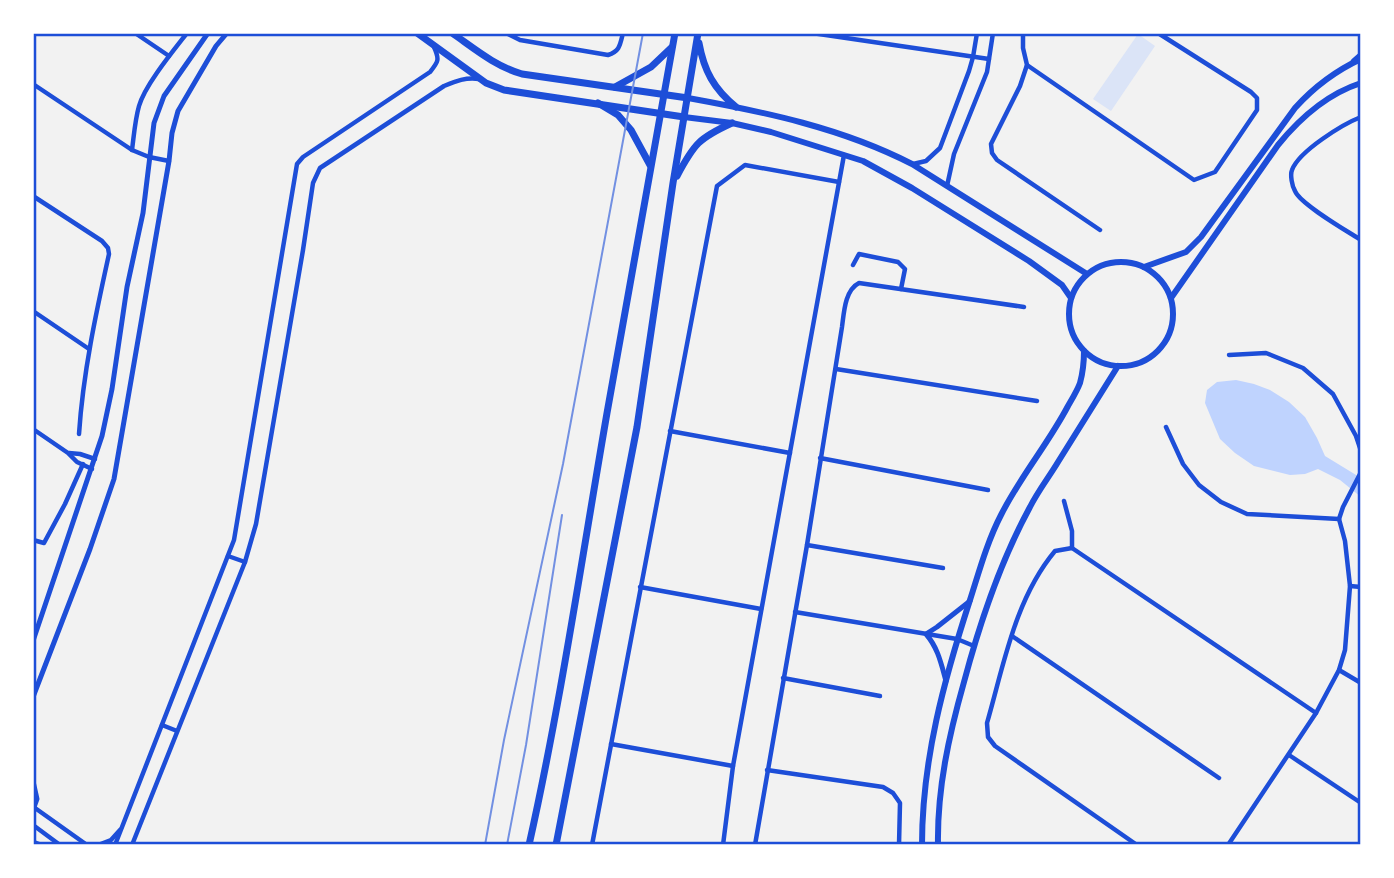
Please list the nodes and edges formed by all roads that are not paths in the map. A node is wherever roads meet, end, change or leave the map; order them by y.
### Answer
1 (135, 33) edge
2 (187, 33) edge
3 (208, 33) edge
4 (227, 33) edge
5 (417, 33) edge
6 (452, 33) edge
7 (506, 33) edge
8 (623, 33) edge
9 (675, 33) edge
10 (812, 33) edge
11 (977, 33) edge
12 (993, 33) edge
13 (1023, 33) edge
14 (1158, 33) edge
15 (698, 34) edge
16 (432, 43) junction
17 (673, 47) junction
18 (169, 56) junction
19 (1361, 56) edge
20 (974, 57) junction
21 (989, 59) junction
22 (1027, 65) junction
23 (486, 83) junction
24 (1361, 83) edge
25 (33, 84) edge
26 (615, 87) junction
27 (664, 94) junction
28 (688, 98) junction
29 (598, 103) junction
30 (736, 107) junction
31 (661, 113) junction
32 (684, 117) junction
33 (1361, 117) edge
34 (732, 123) junction
35 (132, 150) junction
36 (844, 155) junction
37 (149, 157) junction
38 (169, 161) junction
39 (912, 164) junction
40 (650, 166) junction
41 (839, 182) junction
42 (673, 183) junction
43 (947, 186) junction
44 (33, 196) edge
45 (1100, 230) dead end
46 (1361, 240) edge
47 (853, 265) dead end
48 (1144, 267) junction
49 (1087, 274) junction
50 (901, 289) junction
51 (1071, 298) junction
52 (1171, 298) junction
53 (1024, 307) dead end
54 (33, 311) edge
55 (89, 349) junction
56 (1084, 351) junction
57 (1229, 355) dead end
58 (1118, 366) junction
59 (836, 369) junction
60 (1037, 401) dead end
61 (1166, 427) dead end
62 (33, 429) edge
63 (670, 431) junction
64 (79, 434) dead end
65 (1361, 451) edge
66 (68, 453) junction
67 (790, 453) junction
68 (820, 458) junction
69 (95, 459) junction
70 (83, 464) junction
71 (92, 469) junction
72 (1361, 472) edge
73 (988, 490) dead end
74 (1064, 501) dead end
75 (1339, 519) junction
76 (33, 540) edge
77 (807, 545) junction
78 (1072, 548) junction
79 (228, 556) junction
80 (245, 562) junction
81 (943, 568) dead end
82 (1350, 586) junction
83 (640, 587) junction
84 (1361, 587) edge
85 (970, 601) junction
86 (761, 609) junction
87 (795, 612) junction
88 (926, 634) junction
89 (1012, 636) junction
90 (957, 639) junction
91 (33, 641) edge
92 (974, 646) junction
93 (1339, 670) junction
94 (783, 678) junction
95 (946, 681) junction
96 (1361, 683) edge
97 (880, 696) dead end
98 (33, 697) edge
99 (1316, 713) junction
100 (162, 725) junction
101 (177, 731) junction
102 (611, 744) junction
103 (1289, 755) junction
104 (733, 766) junction
105 (766, 770) junction
106 (1219, 778) dead end
107 (33, 781) edge
108 (1361, 803) edge
109 (34, 809) edge
110 (33, 825) edge
111 (122, 828) junction
112 (33, 842) edge
113 (86, 844) edge
114 (1230, 844) edge
115 (41, 845) edge
116 (60, 845) edge
117 (97, 845) edge
118 (115, 845) edge
119 (132, 845) edge
120 (529, 845) edge
121 (555, 845) edge
122 (592, 845) edge
123 (723, 845) edge
124 (755, 845) edge
125 (899, 845) edge
126 (922, 845) edge
127 (938, 845) edge
128 (1137, 845) edge

1 - 18 street
2 - 18 street
3 - 37 street
4 - 38 street
5 - 16 main road
6 - 26 main road
7 - 8 street
9 - 17 main road
10 - 20 street
11 - 20 street
12 - 21 street
13 - 22 street
14 - 22 street
15 - 28 main road
15 - 30 main road
16 - 23 main road
16 - 79 street
17 - 26 main road
17 - 27 main road
18 - 35 street
19 - 48 main road
20 - 21 street
20 - 39 street
21 - 43 street
22 - 45 street
23 - 29 main road
23 - 80 street
24 - 52 main road
25 - 35 street
26 - 27 main road
27 - 28 main road
27 - 31 main road
28 - 30 main road
28 - 32 main road
29 - 31 main road
29 - 40 main road
30 - 39 main road
31 - 32 main road
31 - 40 main road
32 - 34 main road
32 - 42 main road
33 - 46 street
34 - 36 main road
34 - 42 main road
35 - 37 street
36 - 41 street
36 - 51 main road
37 - 38 street
37 - 69 street
38 - 98 street
39 - 43 main road
40 - 120 main road
41 - 63 street
41 - 67 street
42 - 121 main road
43 - 49 main road
44 - 55 street
47 - 50 street
48 - 49 main road
48 - 52 main road
49 - 51 main road
50 - 53 street
50 - 59 street
51 - 56 main road
52 - 58 main road
54 - 55 street
55 - 64 street
56 - 58 main road
56 - 85 main road
57 - 65 street
58 - 92 main road
59 - 60 street
59 - 68 street
61 - 75 street
62 - 66 street
63 - 67 street
63 - 83 street
66 - 69 street
66 - 70 street
67 - 86 street
68 - 73 street
68 - 77 street
69 - 71 street
70 - 71 street
70 - 76 street
71 - 91 street
72 - 75 street
74 - 78 street
75 - 82 street
77 - 81 street
77 - 87 street
78 - 89 street
78 - 99 street
79 - 80 street
79 - 100 street
80 - 101 street
82 - 84 street
82 - 93 street
83 - 86 street
83 - 102 street
85 - 88 street
85 - 90 main road
86 - 104 street
87 - 88 street
87 - 94 street
88 - 90 street
88 - 95 street
89 - 106 street
89 - 128 street
90 - 92 street
90 - 95 main road
92 - 127 main road
93 - 96 street
93 - 99 street
94 - 97 street
94 - 105 street
95 - 126 main road
99 - 103 street
100 - 101 street
100 - 111 street
101 - 119 street
102 - 104 street
102 - 122 street
103 - 108 street
103 - 114 street
104 - 123 street
105 - 124 street
105 - 125 street
107 - 109 street
109 - 113 street
110 - 116 street
111 - 117 street
111 - 118 street
112 - 115 street
113 - 117 street

